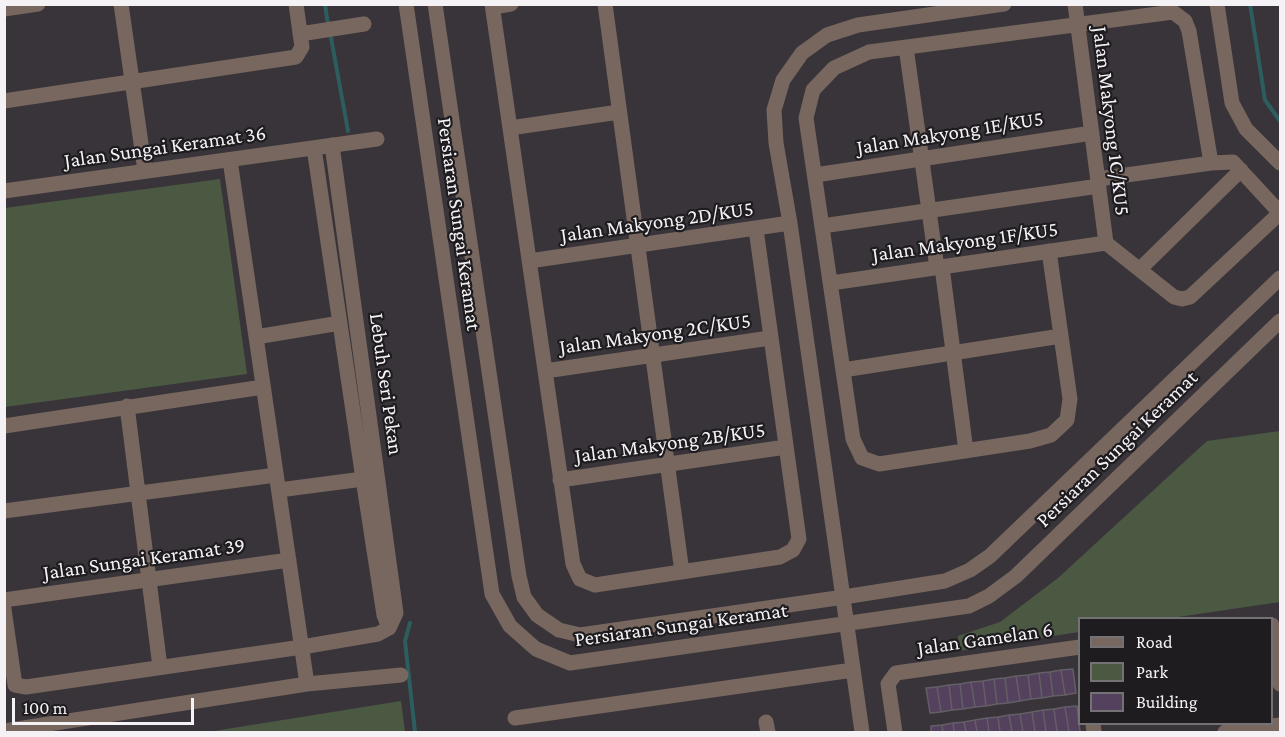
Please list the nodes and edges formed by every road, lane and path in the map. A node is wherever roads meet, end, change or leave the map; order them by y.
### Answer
1 (38, 4) edge
2 (121, 4) edge
3 (296, 4) edge
4 (406, 4) edge
5 (435, 4) edge
6 (511, 4) edge
7 (604, 4) edge
8 (1004, 4) edge
9 (1075, 4) edge
10 (1217, 4) edge
11 (492, 6) edge
12 (4, 9) edge
13 (364, 24) dead end
14 (1078, 25) junction
15 (300, 34) junction
16 (906, 47) junction
17 (132, 82) junction
18 (4, 101) edge
19 (619, 111) junction
20 (510, 128) junction
21 (1092, 133) junction
22 (377, 139) dead end
23 (332, 145) junction
24 (314, 148) junction
25 (922, 159) junction
26 (230, 160) junction
27 (1211, 163) junction
28 (1281, 163) edge
29 (1241, 170) junction
30 (145, 171) junction
31 (815, 175) junction
32 (1098, 182) junction
33 (4, 191) edge
34 (929, 210) junction
35 (1280, 213) edge
36 (790, 223) junction
37 (822, 226) junction
38 (756, 229) junction
39 (1106, 243) junction
40 (638, 246) junction
41 (1049, 251) junction
42 (529, 261) junction
43 (939, 267) junction
44 (1140, 269) junction
45 (1281, 278) edge
46 (831, 283) junction
47 (1281, 321) edge
48 (340, 323) junction
49 (1061, 336) junction
50 (256, 337) junction
51 (770, 338) junction
52 (954, 353) junction
53 (653, 355) junction
54 (843, 370) junction
55 (545, 371) junction
56 (263, 387) junction
57 (127, 406) junction
58 (4, 426) edge
59 (786, 447) junction
60 (966, 451) junction
61 (668, 465) junction
62 (363, 479) junction
63 (560, 480) junction
64 (278, 482) junction
65 (138, 493) junction
66 (4, 511) edge
67 (289, 560) junction
68 (682, 572) junction
69 (149, 579) junction
70 (844, 597) junction
71 (4, 600) edge
72 (4, 609) edge
73 (847, 623) junction
74 (389, 628) junction
75 (1273, 630) edge
76 (302, 647) junction
77 (1078, 647) edge
78 (160, 667) junction
79 (854, 670) junction
80 (401, 675) dead end
81 (307, 684) junction
82 (1281, 684) edge
83 (515, 718) dead end
84 (1281, 725) edge
85 (15, 731) edge
86 (862, 732) edge
87 (895, 732) edge
88 (1225, 732) edge

1 - 12 street
2 - 17 street
3 - 15 street
4 - 73 street, Persiaran Sungai Keramat
5 - 70 street, Persiaran Sungai Keramat
6 - 11 street
7 - 19 street
8 - 36 street
9 - 14 street, Jalan Makyong 1C/KU5
10 - 28 street
11 - 20 street
13 - 15 street
14 - 16 street
14 - 21 street, Jalan Makyong 1C/KU5
14 - 27 street
15 - 17 street
16 - 25 street
16 - 31 street
17 - 18 street
17 - 30 street
19 - 20 street
19 - 40 street
20 - 42 street
21 - 25 street, Jalan Makyong 1E/KU5
21 - 32 street, Jalan Makyong 1C/KU5
22 - 23 street, Jalan Sungai Keramat 36
23 - 24 street, Jalan Sungai Keramat 36
23 - 74 street, Lebuh Seri Pekan
24 - 26 street, Jalan Sungai Keramat 36
24 - 48 street
25 - 31 street, Jalan Makyong 1E/KU5
25 - 34 street
26 - 30 street, Jalan Sungai Keramat 36
26 - 50 street
27 - 29 street
27 - 32 street
29 - 35 street
29 - 44 street
30 - 33 street, Jalan Sungai Keramat 36
31 - 37 street
32 - 34 street
32 - 39 street, Jalan Makyong 1C/KU5
34 - 37 street
34 - 43 street
35 - 44 street
36 - 38 street, Jalan Makyong 2D/KU5
36 - 70 street
37 - 46 street
38 - 40 street, Jalan Makyong 2D/KU5
38 - 51 street
39 - 41 street, Jalan Makyong 1F/KU5
39 - 44 street
40 - 42 street, Jalan Makyong 2D/KU5
40 - 53 street
41 - 43 street, Jalan Makyong 1F/KU5
41 - 49 street
42 - 55 street
43 - 46 street, Jalan Makyong 1F/KU5
43 - 52 street
45 - 70 street, Persiaran Sungai Keramat
46 - 54 street
47 - 73 street, Persiaran Sungai Keramat
48 - 50 street
48 - 62 street
49 - 52 street
49 - 60 street
50 - 56 street
51 - 53 street, Jalan Makyong 2C/KU5
51 - 59 street
52 - 54 street
52 - 60 street
53 - 55 street, Jalan Makyong 2C/KU5
53 - 61 street
54 - 60 street
55 - 63 street
56 - 57 street
56 - 64 street
57 - 58 street
57 - 65 street
59 - 61 street, Jalan Makyong 2B/KU5
59 - 68 street
61 - 63 street, Jalan Makyong 2B/KU5
61 - 68 street
62 - 64 street
62 - 74 street
63 - 68 street
64 - 65 street
64 - 67 street
65 - 66 street
65 - 69 street
67 - 69 street, Jalan Sungai Keramat 39
67 - 76 street
69 - 71 street, Jalan Sungai Keramat 39
69 - 78 street
70 - 73 street
72 - 78 street
73 - 79 street
74 - 76 street
75 - 82 street
76 - 78 street
76 - 81 street
77 - 87 street, Jalan Gamelan 6
79 - 83 street
79 - 86 street
80 - 81 street
81 - 85 street
84 - 88 street

